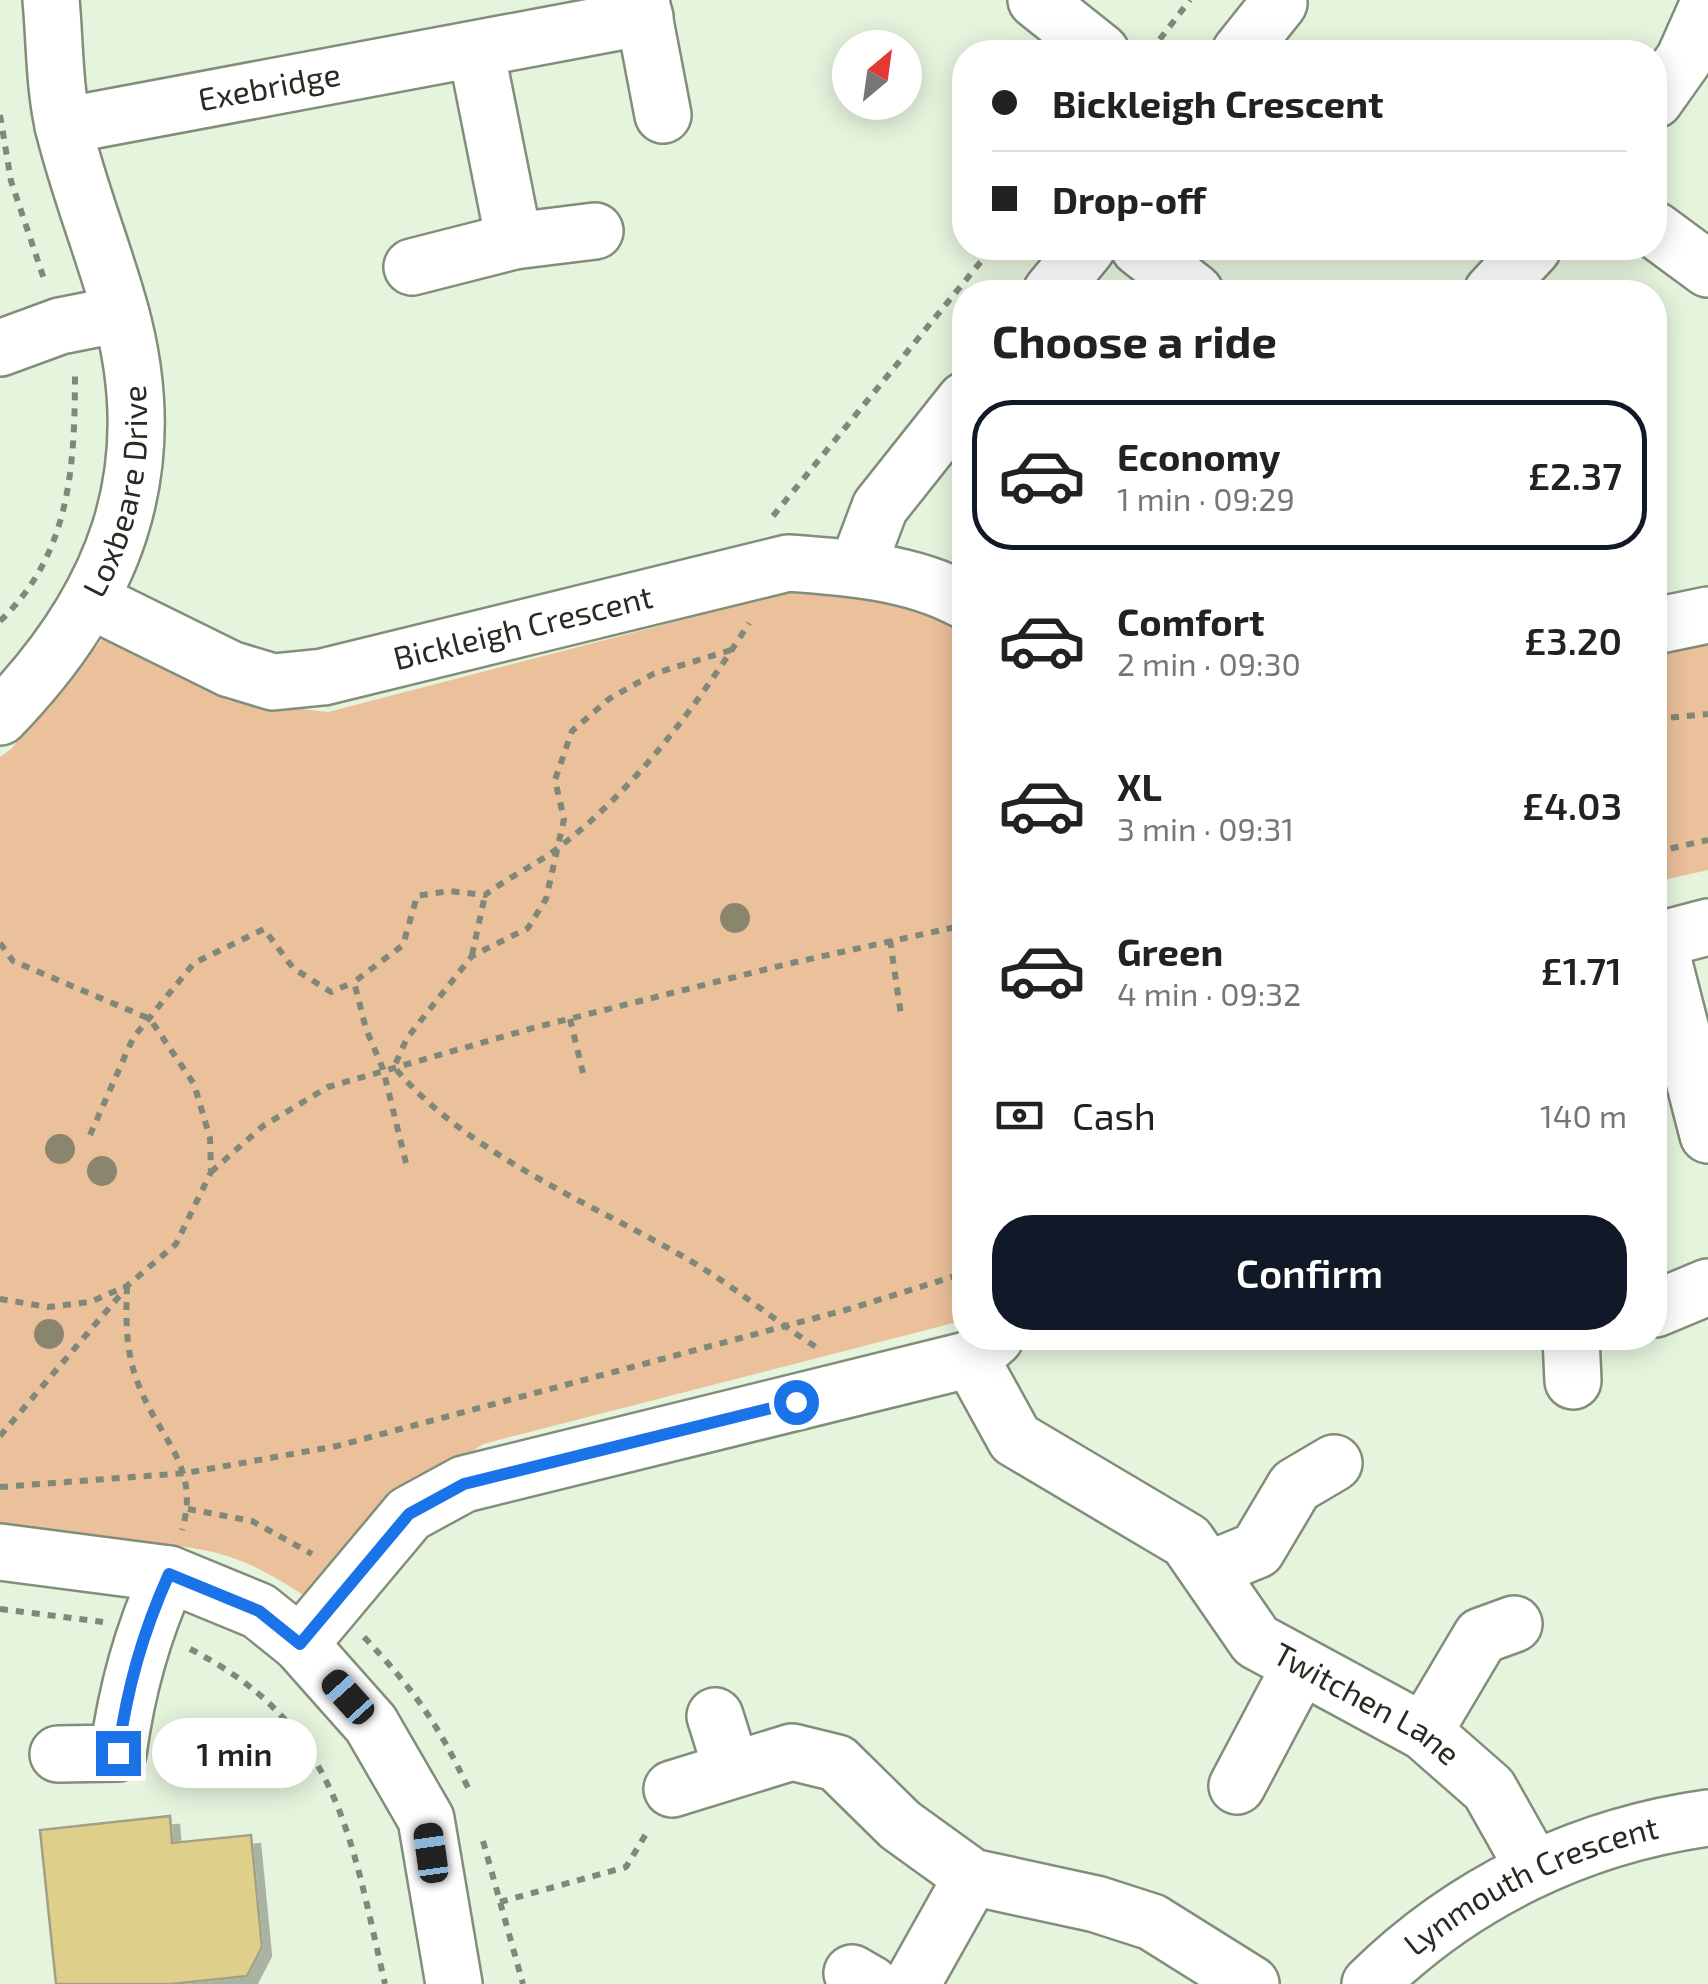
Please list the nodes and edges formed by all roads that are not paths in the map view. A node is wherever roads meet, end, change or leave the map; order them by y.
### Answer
1 (51, 0) edge
2 (1036, 0) edge
3 (1283, 6) edge
4 (1708, 6) edge
5 (643, 8) edge
6 (1086, 40) edge
7 (1251, 40) edge
8 (476, 50) junction
9 (1667, 83) edge
10 (663, 115) dead end
11 (63, 126) junction
12 (594, 230) dead end
13 (1667, 239) edge
14 (514, 241) junction
15 (1076, 260) edge
16 (1154, 260) edge
17 (1522, 260) edge
18 (412, 267) dead end
19 (1708, 269) edge
20 (1061, 280) edge
21 (1180, 280) edge
22 (1503, 280) edge
23 (121, 314) junction
24 (0, 348) edge
25 (952, 416) edge
26 (857, 568) junction
27 (952, 594) edge
28 (92, 601) junction
29 (1708, 615) edge
30 (1667, 624) edge
31 (0, 717) edge
32 (1674, 936) edge
33 (1708, 1136) edge
34 (1708, 1287) edge
35 (1667, 1304) edge
36 (977, 1350) edge
37 (984, 1350) edge
38 (1334, 1463) dead end
39 (0, 1552) edge
40 (1208, 1570) junction
41 (169, 1574) junction
42 (1514, 1624) dead end
43 (300, 1644) junction
44 (1300, 1667) junction
45 (715, 1716) dead end
46 (1424, 1732) junction
47 (58, 1754) dead end
48 (732, 1770) junction
49 (1237, 1786) dead end
50 (672, 1789) road end
51 (1708, 1818) edge
52 (1534, 1866) junction
53 (972, 1877) junction
54 (454, 1984) edge
55 (912, 1984) edge
56 (1251, 1984) edge
57 (1370, 1984) edge

1 - 11 street, Loxbeare Drive
2 - 6 street
3 - 7 street
4 - 9 street
5 - 8 street, Exebridge
5 - 10 street, Exebridge
8 - 11 street, Exebridge
8 - 14 street
11 - 23 street, Loxbeare Drive
12 - 14 street
13 - 19 street
14 - 18 street
15 - 20 street
16 - 21 street
17 - 22 street
23 - 24 street
23 - 28 street, Loxbeare Drive
25 - 26 street
26 - 27 street, Bickleigh Crescent
26 - 28 street, Bickleigh Crescent
28 - 31 street, Loxbeare Drive
29 - 30 street
32 - 33 street
34 - 35 street
36 - 43 street
37 - 40 street, Twitchen Lane
38 - 40 street
39 - 41 street
40 - 44 street, Twitchen Lane
41 - 43 street
41 - 47 street
42 - 46 street
43 - 54 street
44 - 46 street, Twitchen Lane
44 - 49 street
45 - 48 street
46 - 52 street, Twitchen Lane
48 - 50 street
48 - 53 street
51 - 52 street, Lynmouth Crescent
52 - 57 street, Lynmouth Crescent
53 - 55 street
53 - 56 street

